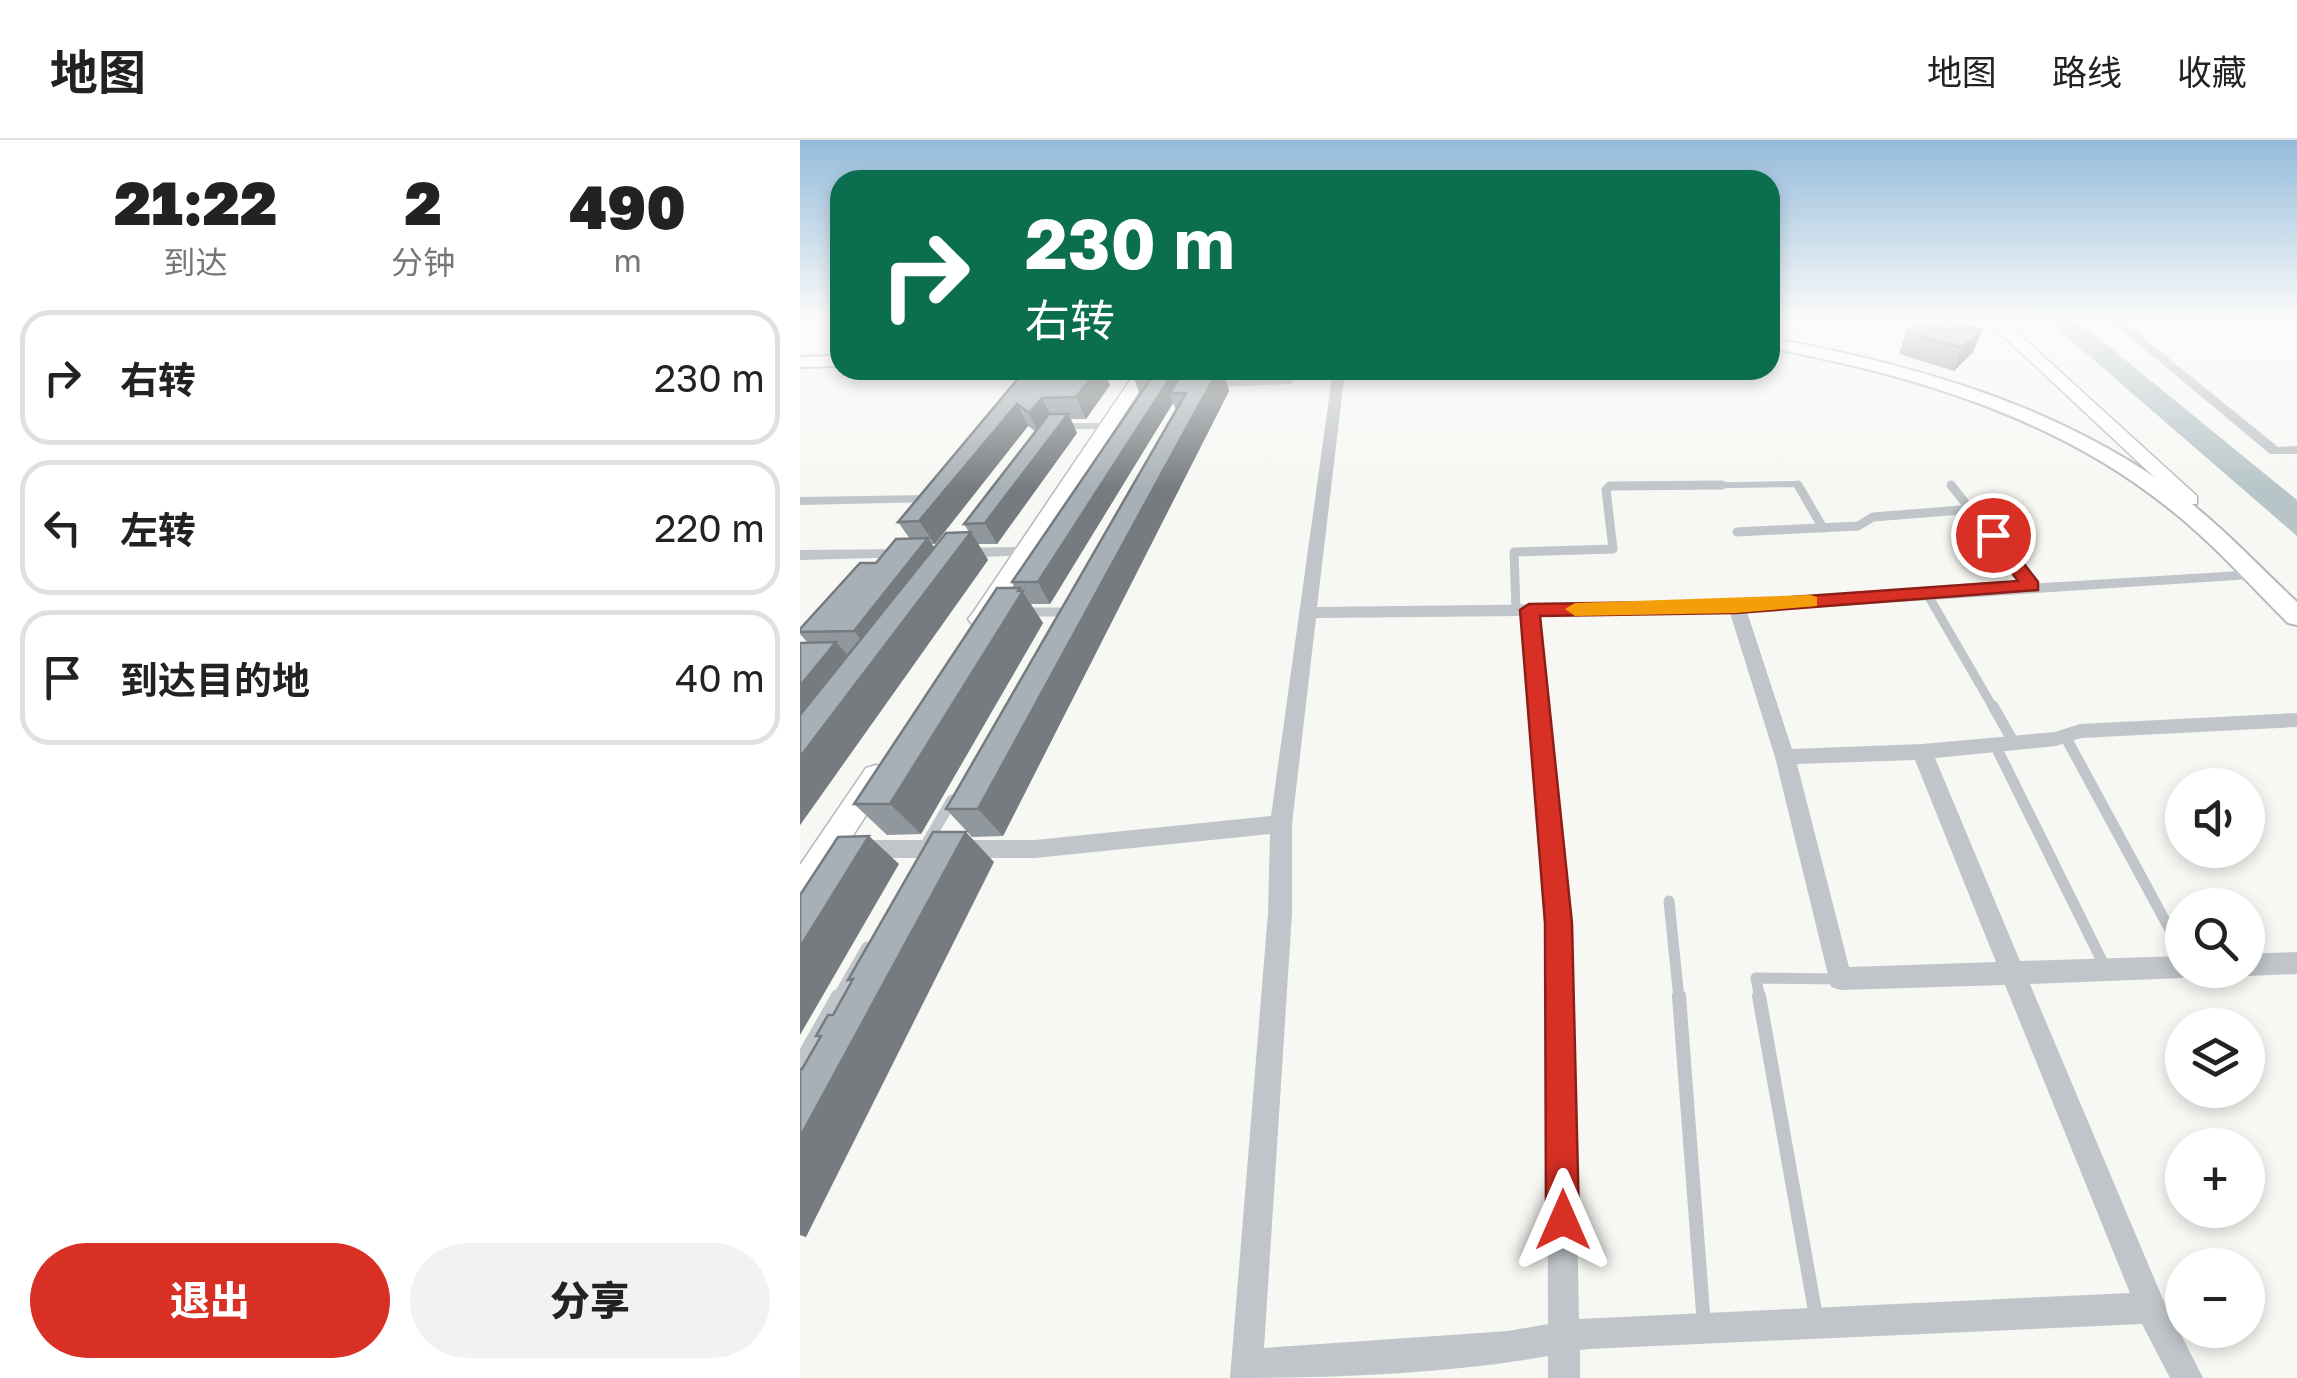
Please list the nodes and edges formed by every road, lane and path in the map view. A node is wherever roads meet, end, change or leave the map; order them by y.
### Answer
1 (1909, 375) edge
2 (1930, 375) edge
3 (2041, 375) edge
4 (2051, 375) edge
5 (2182, 375) edge
6 (1139, 380) edge
7 (1338, 380) edge
8 (1289, 382) dead end
9 (1201, 386) edge
10 (1055, 426) edge
11 (1108, 426) junction
12 (2297, 450) edge
13 (2134, 462) junction
14 (1951, 485) dead end
15 (928, 499) edge
16 (800, 501) edge
17 (2183, 501) junction
18 (1974, 509) junction
19 (1824, 528) junction
20 (1737, 532) dead end
21 (971, 537) edge
22 (1025, 552) junction
23 (890, 554) junction
24 (800, 555) edge
25 (943, 557) junction
26 (877, 569) edge
27 (2251, 574) junction
28 (2031, 586) junction
29 (1926, 592) junction
30 (1070, 594) edge
31 (2297, 600) edge
32 (1736, 607) junction
33 (1523, 610) junction
34 (1023, 612) edge
35 (1060, 612) junction
36 (1308, 613) junction
37 (2297, 618) edge
38 (1050, 628) edge
39 (964, 644) edge
40 (2297, 720) edge
41 (2065, 736) junction
42 (2005, 744) junction
43 (1922, 752) junction
44 (891, 754) edge
45 (1785, 757) junction
46 (962, 781) edge
47 (1281, 824) junction
48 (918, 858) junction
49 (814, 863) edge
50 (800, 892) edge
51 (1669, 901) dead end
52 (2165, 921) edge
53 (876, 932) edge
54 (2297, 963) edge
55 (2265, 964) edge
56 (2165, 968) edge
57 (2106, 970) junction
58 (2013, 973) junction
59 (1840, 979) junction
60 (800, 1063) edge
61 (2151, 1308) junction
62 (1817, 1322) junction
63 (1704, 1328) junction
64 (1564, 1337) junction
65 (1247, 1372) edge
66 (1564, 1378) edge
67 (2187, 1378) edge

1 - 17 main road
2 - 13 main road
3 - 13 main road
4 - 17 main road
5 - 12 street
6 - 11 main road
7 - 36 street
8 - 9 lane
10 - 11 lane
11 - 22 main road
13 - 17 main road
14 - 18 lane
15 - 16 street
17 - 27 main road
17 - 31 main road
18 - 19 lane
18 - 28 lane
19 - 20 lane
19 - 33 lane
21 - 25 lane
22 - 25 street
22 - 39 main road
23 - 24 street
23 - 25 street
23 - 26 street
27 - 28 street
27 - 37 main road
28 - 29 street
29 - 32 street
29 - 42 lane
30 - 35 lane
32 - 33 street
32 - 45 street
33 - 36 street
33 - 64 street
34 - 35 lane
35 - 38 lane
36 - 47 street
40 - 41 street
41 - 42 street
41 - 52 lane
42 - 43 street
42 - 57 lane
43 - 45 street
43 - 58 street
44 - 49 main road
45 - 59 street
46 - 48 lane
47 - 48 street
47 - 65 street
48 - 49 street
49 - 50 main road
51 - 63 lane
53 - 60 lane
54 - 55 street
56 - 57 street
57 - 58 street
58 - 59 street
58 - 61 street
59 - 62 lane
61 - 62 street
61 - 67 street
62 - 63 street
63 - 64 street
64 - 65 street
64 - 66 street

